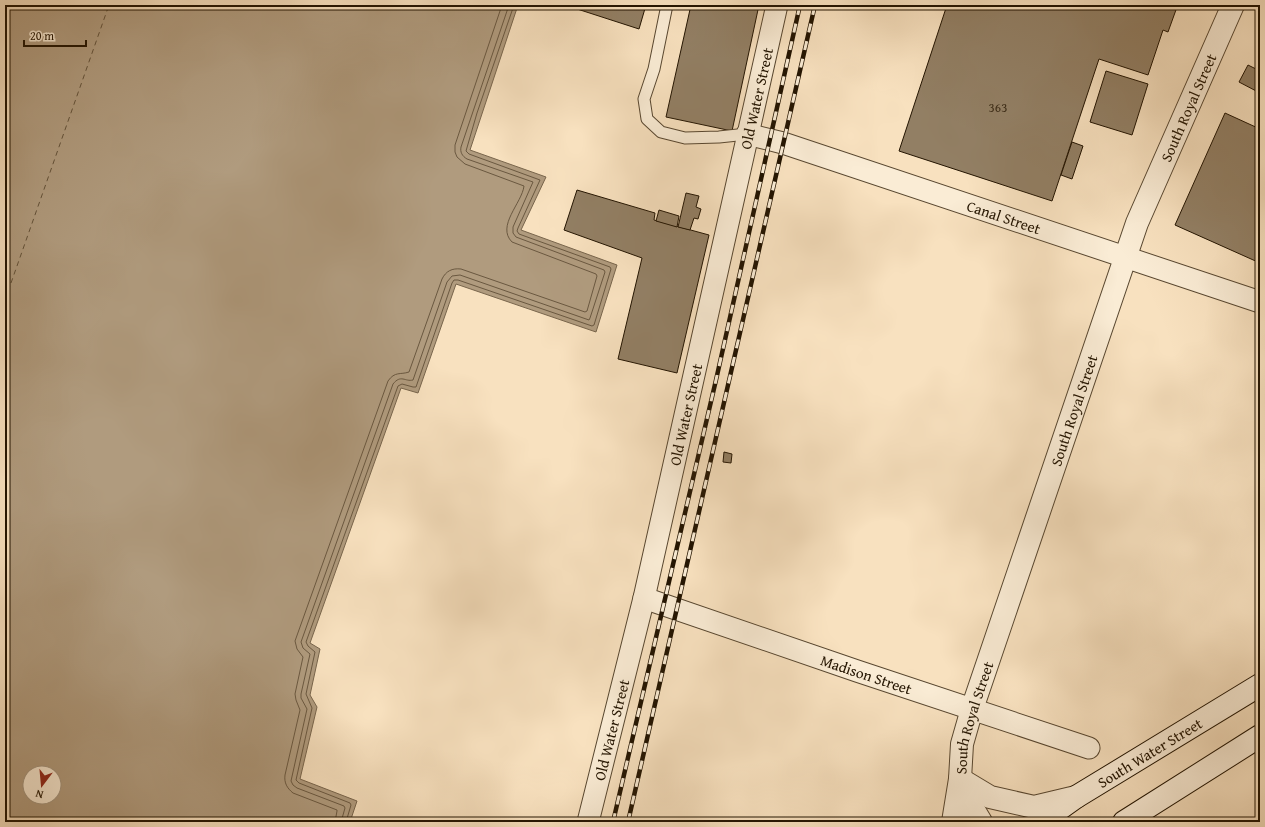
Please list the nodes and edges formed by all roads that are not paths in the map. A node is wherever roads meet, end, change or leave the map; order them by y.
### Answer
1 (667, 5) edge
2 (777, 5) edge
3 (1233, 5) edge
4 (747, 134) junction
5 (1125, 256) junction
6 (1260, 302) edge
7 (644, 598) junction
8 (1260, 685) edge
9 (972, 709) junction
10 (1260, 736) edge
11 (1089, 748) dead end
12 (960, 779) junction
13 (1076, 798) junction
14 (588, 822) edge
15 (953, 822) edge
16 (981, 822) edge
17 (1041, 822) edge
18 (1124, 822) edge

1 - 4 lane
2 - 4 street, Old Water Street
3 - 5 street, South Royal Street
4 - 5 street, Canal Street
4 - 7 street, Old Water Street
5 - 6 street, Canal Street
5 - 9 street, South Royal Street
7 - 9 street, Madison Street
7 - 14 street, Old Water Street
8 - 13 street, South Water Street
9 - 11 street, Madison Street
9 - 12 street, South Royal Street
10 - 18 street
12 - 13 street
12 - 15 street
12 - 16 street, South Royal Street
13 - 17 street, South Water Street

